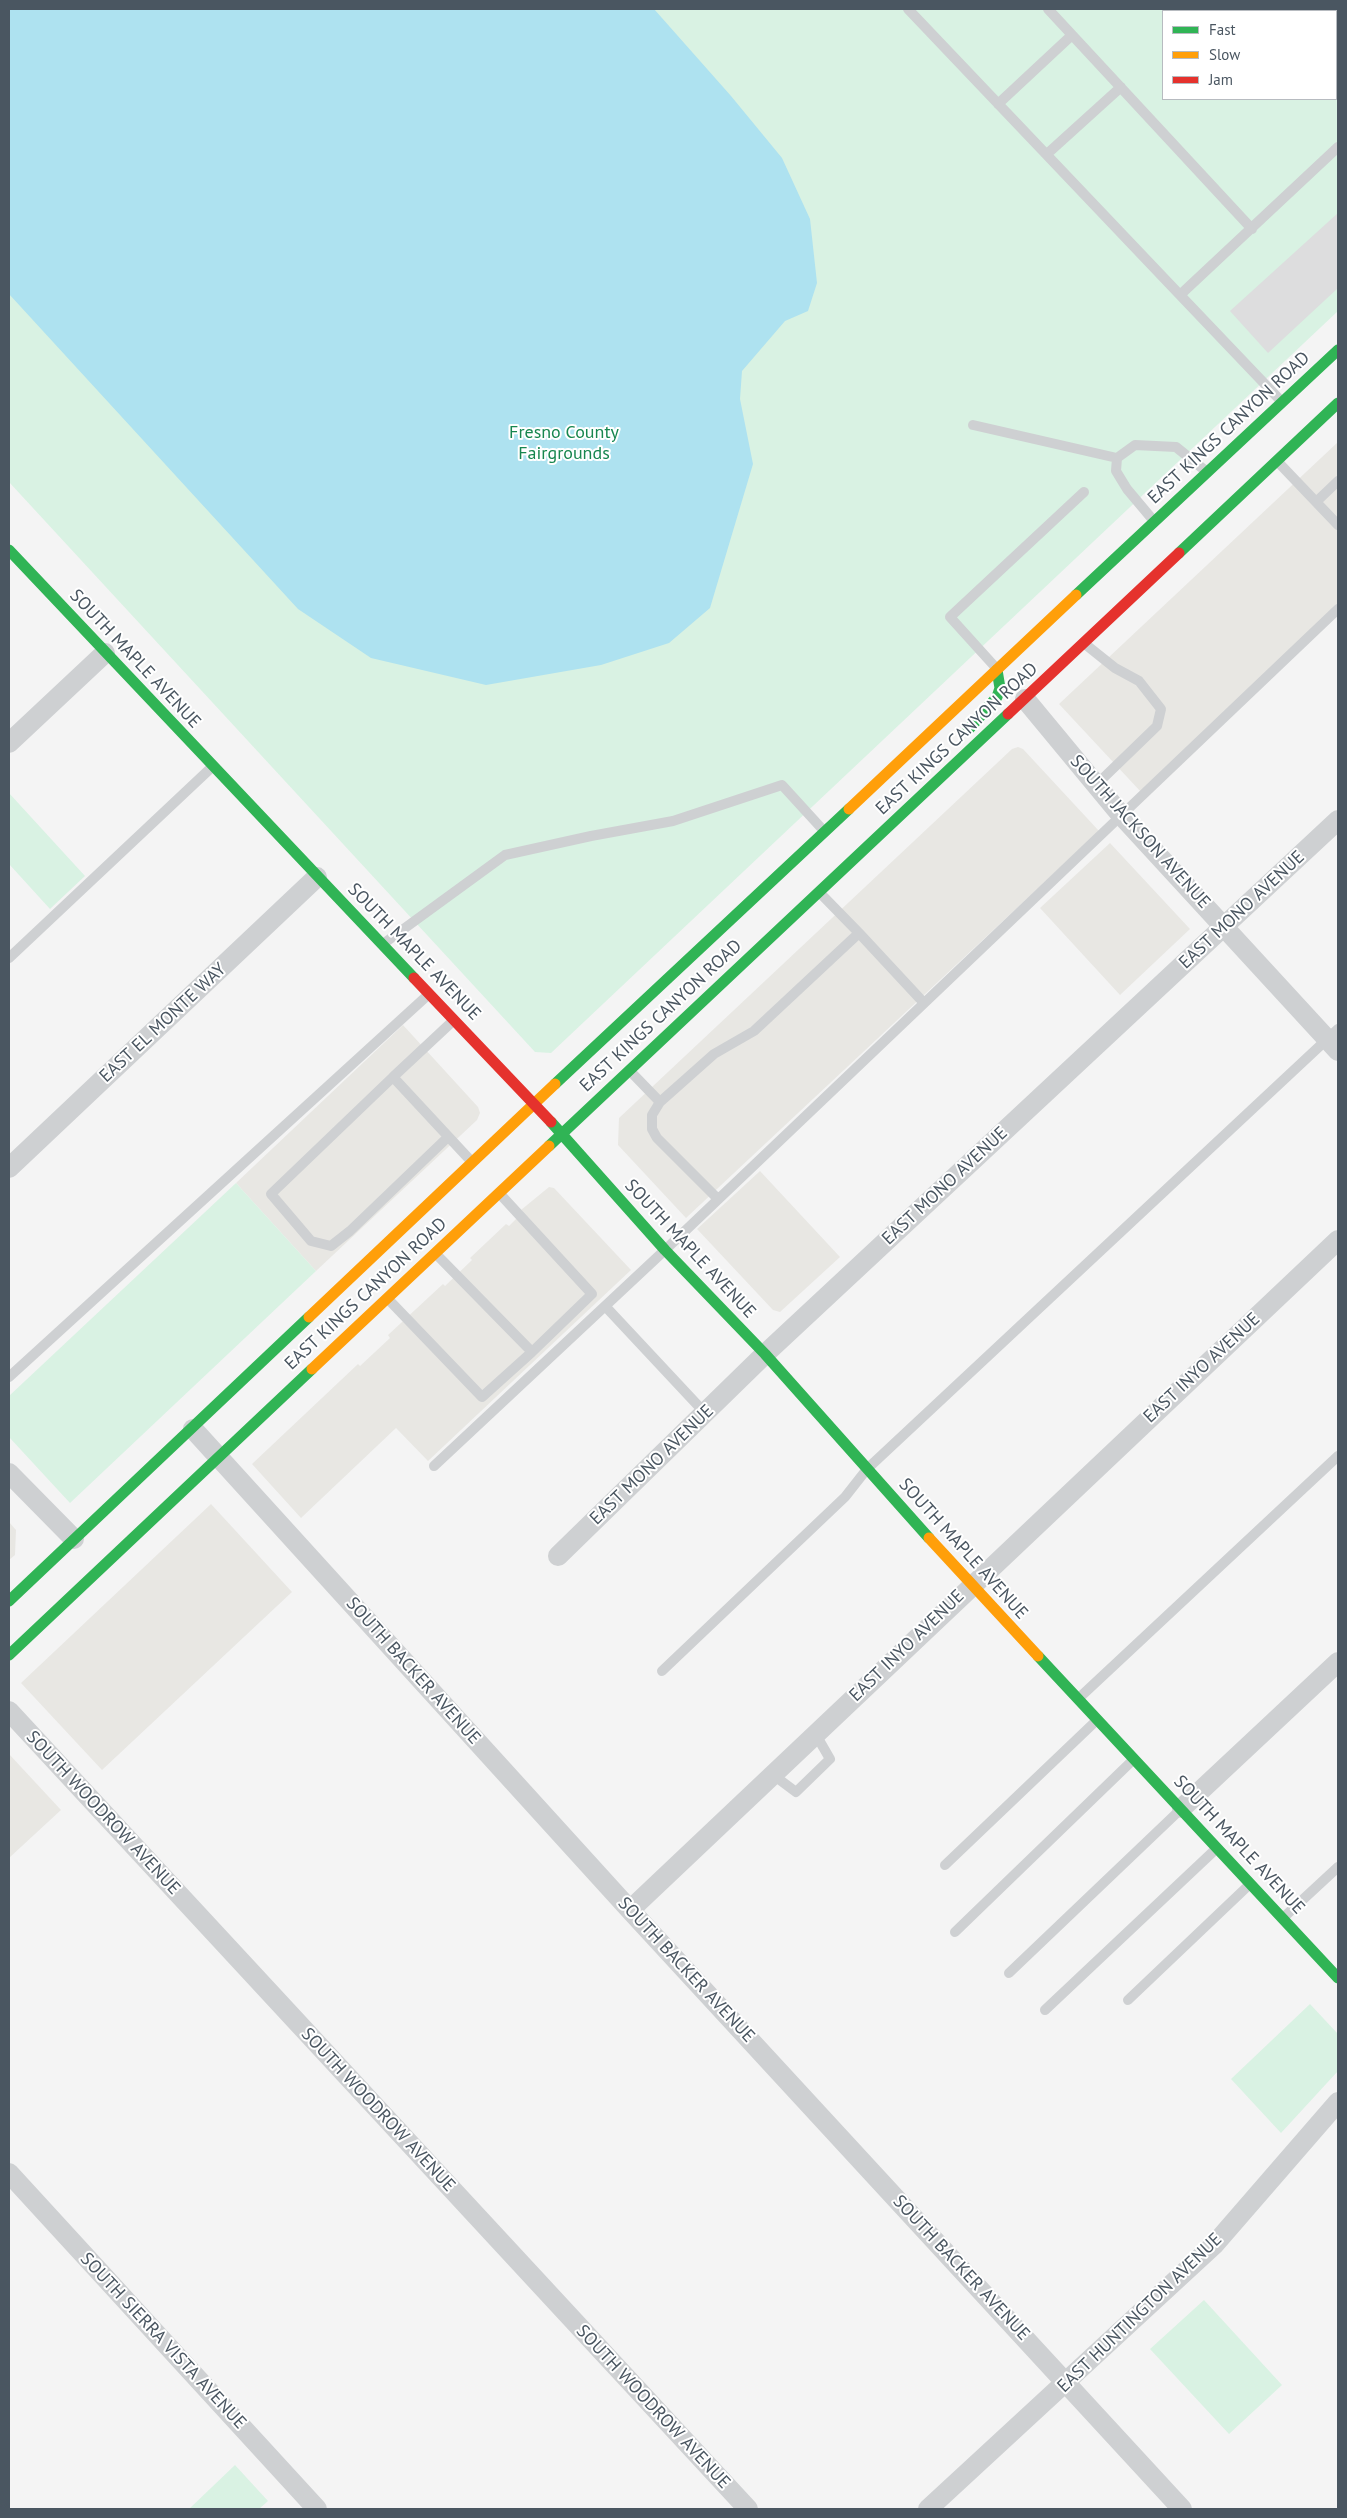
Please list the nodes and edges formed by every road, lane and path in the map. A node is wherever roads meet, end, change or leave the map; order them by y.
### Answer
1 (908, 9) edge
2 (1048, 9) edge
3 (1072, 35) junction
4 (1121, 87) junction
5 (998, 104) junction
6 (1338, 147) edge
7 (1047, 154) junction
8 (1252, 229) junction
9 (1180, 296) junction
10 (1338, 350) edge
11 (1282, 402) junction
12 (1338, 403) edge
13 (973, 425) dead end
14 (1290, 430) dead end
15 (1117, 458) junction
16 (1277, 461) junction
17 (1208, 472) junction
18 (1338, 481) edge
19 (1084, 492) dead end
20 (1196, 498) dead end
21 (1316, 502) junction
22 (1155, 522) junction
23 (1338, 525) edge
24 (9, 550) edge
25 (1338, 609) edge
26 (1084, 643) junction
27 (106, 653) junction
28 (998, 670) junction
29 (1023, 690) junction
30 (959, 739) dead end
31 (9, 743) edge
32 (212, 767) junction
33 (1096, 785) junction
34 (1121, 815) junction
35 (1338, 820) edge
36 (877, 822) dead end
37 (825, 832) junction
38 (854, 860) junction
39 (317, 878) junction
40 (820, 892) junction
41 (1224, 926) junction
42 (859, 933) junction
43 (382, 945) junction
44 (9, 958) edge
45 (430, 993) junction
46 (924, 1003) junction
47 (454, 1019) junction
48 (1335, 1040) edge
49 (629, 1070) junction
50 (393, 1077) junction
51 (660, 1102) junction
52 (535, 1104) junction
53 (562, 1134) junction
54 (448, 1137) junction
55 (472, 1163) junction
56 (9, 1168) edge
57 (499, 1194) junction
58 (718, 1199) junction
59 (1338, 1240) edge
60 (665, 1250) junction
61 (435, 1254) junction
62 (387, 1298) junction
63 (605, 1306) junction
64 (532, 1352) junction
65 (765, 1354) junction
66 (9, 1377) edge
67 (705, 1413) junction
68 (192, 1429) junction
69 (1338, 1456) edge
70 (218, 1457) junction
71 (434, 1466) dead end
72 (867, 1469) junction
73 (9, 1473) edge
74 (74, 1540) junction
75 (558, 1556) dead end
76 (971, 1585) junction
77 (9, 1601) edge
78 (9, 1655) edge
79 (1338, 1662) edge
80 (662, 1671) dead end
81 (1078, 1699) junction
82 (9, 1711) edge
83 (1098, 1720) junction
84 (815, 1733) junction
85 (1134, 1758) junction
86 (772, 1774) junction
87 (1182, 1808) junction
88 (1218, 1848) junction
89 (945, 1865) dead end
90 (1338, 1867) edge
91 (1251, 1883) junction
92 (630, 1910) junction
93 (1283, 1918) junction
94 (955, 1932) dead end
95 (1009, 1973) dead end
96 (1338, 1978) edge
97 (1128, 2000) dead end
98 (1045, 2010) dead end
99 (1338, 2102) edge
100 (9, 2173) edge
101 (1067, 2383) junction
102 (317, 2509) edge
103 (748, 2509) edge
104 (928, 2509) edge
105 (1182, 2509) edge

1 - 5 lane
2 - 3 lane
3 - 4 lane
3 - 5 lane
4 - 7 lane
4 - 8 lane
5 - 7 lane
6 - 8 lane
7 - 9 lane
8 - 9 lane
9 - 11 lane
10 - 11 main road, EAST KINGS CANYON ROAD
11 - 17 main road, EAST KINGS CANYON ROAD
12 - 16 main road, EAST KINGS CANYON ROAD
13 - 15 lane
14 - 16 main road
15 - 17 lane
15 - 22 lane
16 - 21 lane
16 - 26 main road, EAST KINGS CANYON ROAD
17 - 20 main road
17 - 22 main road, EAST KINGS CANYON ROAD
18 - 21 lane
19 - 28 lane
21 - 23 lane
22 - 28 main road, EAST KINGS CANYON ROAD
24 - 27 main road, SOUTH MAPLE AVENUE
25 - 34 lane
26 - 29 main road, EAST KINGS CANYON ROAD
26 - 33 lane
27 - 31 street
27 - 32 main road, SOUTH MAPLE AVENUE
28 - 30 main road
28 - 37 main road, EAST KINGS CANYON ROAD
29 - 33 street, SOUTH JACKSON AVENUE
29 - 38 main road, EAST KINGS CANYON ROAD
32 - 39 main road, SOUTH MAPLE AVENUE
32 - 44 lane
33 - 34 street, SOUTH JACKSON AVENUE
34 - 41 street, SOUTH JACKSON AVENUE
34 - 46 lane
35 - 41 street, EAST MONO AVENUE
36 - 38 main road
37 - 43 lane
37 - 52 main road, EAST KINGS CANYON ROAD
38 - 40 main road, EAST KINGS CANYON ROAD
39 - 43 main road, SOUTH MAPLE AVENUE
39 - 56 street, EAST EL MONTE WAY
40 - 42 lane
40 - 49 main road, EAST KINGS CANYON ROAD
41 - 48 street, SOUTH JACKSON AVENUE
41 - 65 street, EAST MONO AVENUE
42 - 46 lane
42 - 51 lane
43 - 45 main road, SOUTH MAPLE AVENUE
45 - 47 main road, SOUTH MAPLE AVENUE
45 - 66 lane
46 - 58 lane
47 - 50 lane
47 - 52 main road, SOUTH MAPLE AVENUE
48 - 72 lane
49 - 51 lane
49 - 53 main road, EAST KINGS CANYON ROAD
50 - 54 lane
50 - 54 lane
51 - 58 lane
52 - 53 main road, SOUTH MAPLE AVENUE
52 - 55 main road, EAST KINGS CANYON ROAD
53 - 57 main road, EAST KINGS CANYON ROAD
53 - 60 main road, SOUTH MAPLE AVENUE
54 - 55 lane
55 - 68 main road, EAST KINGS CANYON ROAD
57 - 61 main road, EAST KINGS CANYON ROAD
57 - 64 lane
58 - 60 lane
59 - 76 street, EAST INYO AVENUE
60 - 63 lane
60 - 65 main road, SOUTH MAPLE AVENUE
61 - 62 main road, EAST KINGS CANYON ROAD
61 - 64 lane
62 - 64 lane
62 - 70 main road, EAST KINGS CANYON ROAD
63 - 67 lane
63 - 71 lane
65 - 67 street, EAST MONO AVENUE
65 - 72 main road, SOUTH MAPLE AVENUE
67 - 75 street, EAST MONO AVENUE
68 - 70 street, SOUTH BACKER AVENUE
68 - 74 main road, EAST KINGS CANYON ROAD
69 - 81 lane
70 - 78 main road, EAST KINGS CANYON ROAD
70 - 92 street, SOUTH BACKER AVENUE
72 - 76 main road, SOUTH MAPLE AVENUE
72 - 80 lane
73 - 74 street
74 - 77 main road, EAST KINGS CANYON ROAD
76 - 81 main road, SOUTH MAPLE AVENUE
76 - 84 street, EAST INYO AVENUE
79 - 87 street
81 - 83 main road, SOUTH MAPLE AVENUE
82 - 103 street, SOUTH WOODROW AVENUE
83 - 85 main road, SOUTH MAPLE AVENUE
83 - 89 lane
84 - 86 street, EAST INYO AVENUE
84 - 86 lane
85 - 87 main road, SOUTH MAPLE AVENUE
85 - 94 lane
86 - 92 street, EAST INYO AVENUE
87 - 88 main road, SOUTH MAPLE AVENUE
87 - 95 lane
88 - 91 main road, SOUTH MAPLE AVENUE
88 - 98 lane
90 - 93 lane
91 - 93 main road, SOUTH MAPLE AVENUE
91 - 97 lane
92 - 101 street, SOUTH BACKER AVENUE
93 - 96 main road, SOUTH MAPLE AVENUE
99 - 101 street, EAST HUNTINGTON AVENUE
100 - 102 street, SOUTH SIERRA VISTA AVENUE
101 - 104 street, EAST HUNTINGTON AVENUE
101 - 105 street, SOUTH BACKER AVENUE

